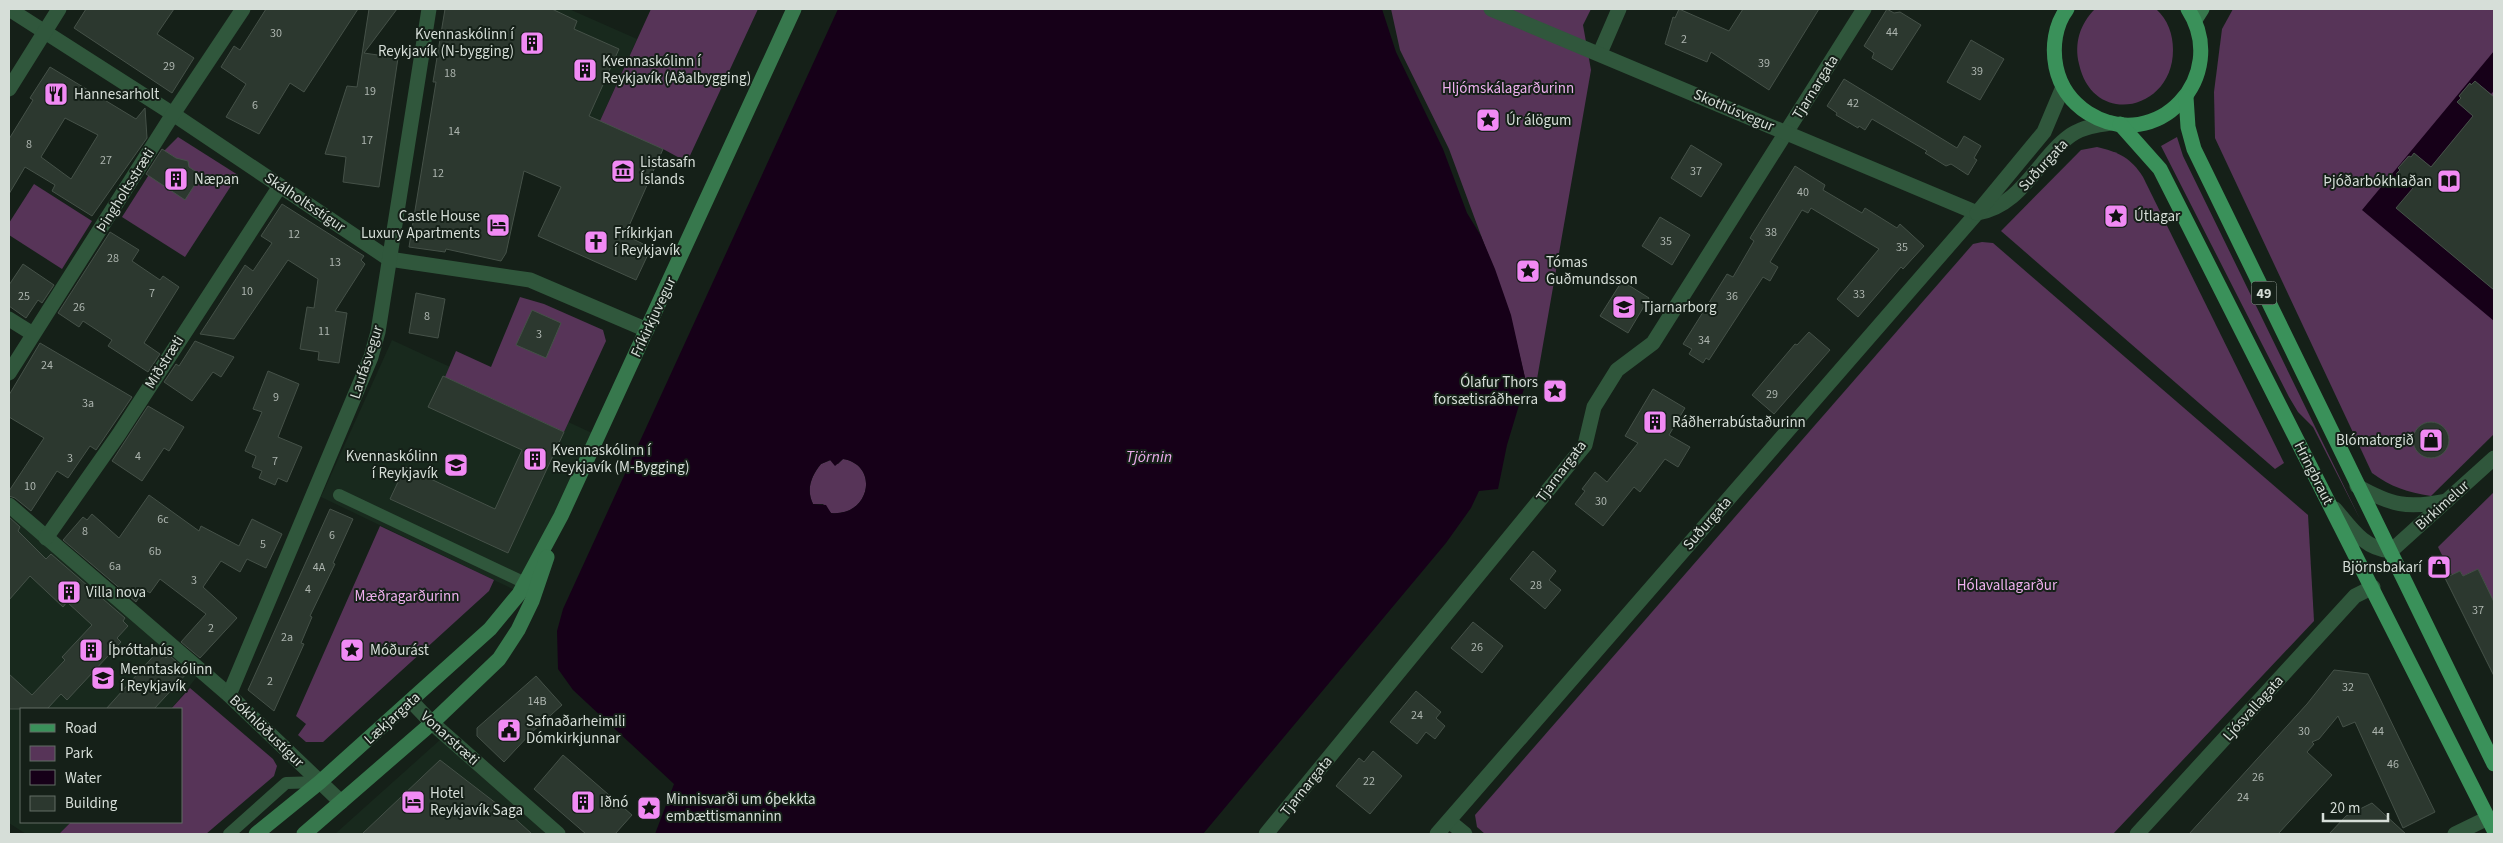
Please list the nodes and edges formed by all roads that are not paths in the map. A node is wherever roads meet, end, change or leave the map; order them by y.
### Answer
1 (9, 9) edge
2 (59, 9) edge
3 (243, 9) edge
4 (429, 9) edge
5 (794, 9) edge
6 (1491, 9) edge
7 (1619, 9) edge
8 (1864, 9) edge
9 (2066, 9) edge
10 (2195, 12) edge
11 (45, 31) junction
12 (1600, 53) junction
13 (2063, 87) junction
14 (9, 89) edge
15 (2186, 97) junction
16 (173, 114) junction
17 (2116, 124) junction
18 (1787, 132) junction
19 (280, 186) junction
20 (1977, 213) junction
21 (389, 259) junction
22 (9, 318) edge
23 (647, 330) junction
24 (33, 334) junction
25 (9, 373) edge
26 (2494, 458) edge
27 (2357, 486) junction
28 (339, 495) dead end
29 (2327, 498) junction
30 (2447, 500) junction
31 (9, 505) edge
32 (46, 538) junction
33 (2391, 551) junction
34 (2373, 587) junction
35 (526, 593) junction
36 (229, 695) junction
37 (411, 701) junction
38 (432, 723) junction
39 (2494, 764) edge
40 (320, 782) junction
41 (341, 802) junction
42 (1449, 821) junction
43 (2491, 824) edge
44 (229, 834) edge
45 (256, 834) edge
46 (304, 834) edge
47 (558, 834) edge
48 (1266, 834) edge
49 (1437, 834) edge
50 (1465, 834) edge
51 (2137, 834) edge
52 (2455, 834) edge

1 - 11 street, Skálholtsstígur
2 - 11 street
3 - 16 street, Þingholtsstræti
4 - 21 street, Laufásvegur
5 - 23 main road, Fríkirkjuvegur
6 - 12 street, Skothúsvegur
7 - 12 street
8 - 18 street, Tjarnargata
9 - 13 main road, 49
10 - 15 main road, 49
11 - 14 street
11 - 16 street, Skálholtsstígur
12 - 18 street, Skothúsvegur
13 - 17 main road, 49
13 - 20 street, Suðurgata
15 - 17 main road, 49
15 - 27 main road, 49
16 - 19 street, Skálholtsstígur
16 - 24 street, Þingholtsstræti
17 - 20 street, Suðurgata
17 - 29 main road, Hringbraut / 49
18 - 20 street, Skothúsvegur
18 - 48 street, Tjarnargata
19 - 21 street, Skálholtsstígur
19 - 32 street, Miðstræti
20 - 42 street, Suðurgata
21 - 23 street, Skálholtsstígur
21 - 36 street, Laufásvegur
22 - 24 street
23 - 35 main road, Fríkirkjuvegur
24 - 25 street, Þingholtsstræti
26 - 30 street, Birkimelur
27 - 30 street
27 - 33 main road, 49
28 - 35 lane
29 - 33 street
29 - 34 main road, Hringbraut / 49
30 - 33 street, Birkimelur
31 - 32 street, Bókhlöðustígur
32 - 36 street, Bókhlöðustígur
33 - 39 main road, 49
34 - 43 main road, Hringbraut / 49
34 - 51 street, Ljósvallagata
35 - 37 main road, Lækjargata
35 - 38 main road, Lækjargata
36 - 40 street, Bókhlöðustígur
37 - 38 street, Vonarstræti
37 - 40 main road, Lækjargata
38 - 41 main road, Lækjargata
38 - 47 street, Vonarstræti
40 - 41 street, Bókhlöðustígur
40 - 44 lane
40 - 45 main road, Lækjargata
41 - 46 main road, Lækjargata
42 - 49 street, Suðurgata
42 - 50 street
43 - 52 street

